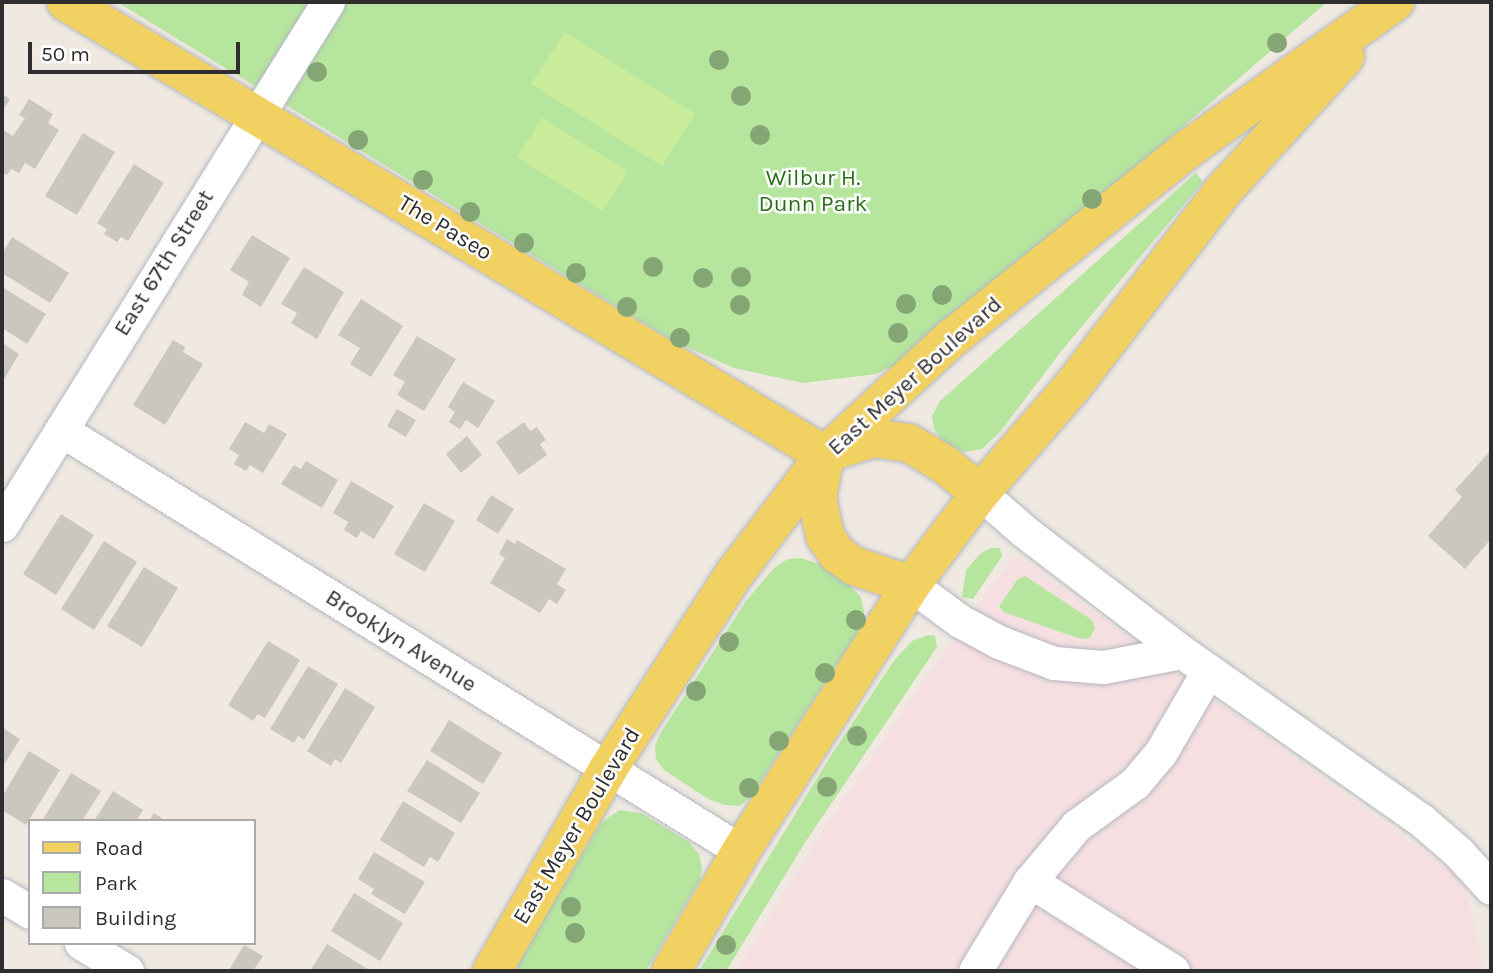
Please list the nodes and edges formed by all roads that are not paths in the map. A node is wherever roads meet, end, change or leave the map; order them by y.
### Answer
1 (66, 2) edge
2 (328, 2) edge
3 (256, 115) junction
4 (61, 430) junction
5 (825, 454) junction
6 (980, 493) junction
7 (2, 525) edge
8 (911, 585) junction
9 (1195, 662) junction
10 (608, 768) junction
11 (741, 852) junction
12 (1030, 881) junction
13 (1491, 888) edge
14 (2, 895) edge
15 (28, 911) edge
16 (84, 945) edge
17 (127, 971) edge
18 (492, 971) edge
19 (671, 971) edge
20 (975, 971) edge
21 (1173, 971) edge

1 - 3 main road, The Paseo
2 - 3 street, East 67th Street
3 - 4 street, East 67th Street
3 - 5 main road, The Paseo
4 - 7 street, East 67th Street
4 - 10 street, Brooklyn Avenue
5 - 6 main road
5 - 6 main road, East Meyer Boulevard
5 - 8 main road
5 - 10 main road, East Meyer Boulevard
6 - 8 main road
6 - 9 street
8 - 9 street
8 - 11 main road
9 - 12 street
9 - 13 street
10 - 11 street, Brooklyn Avenue
10 - 18 main road, East Meyer Boulevard
11 - 19 main road
12 - 20 street
12 - 21 street
14 - 15 street
16 - 17 street

